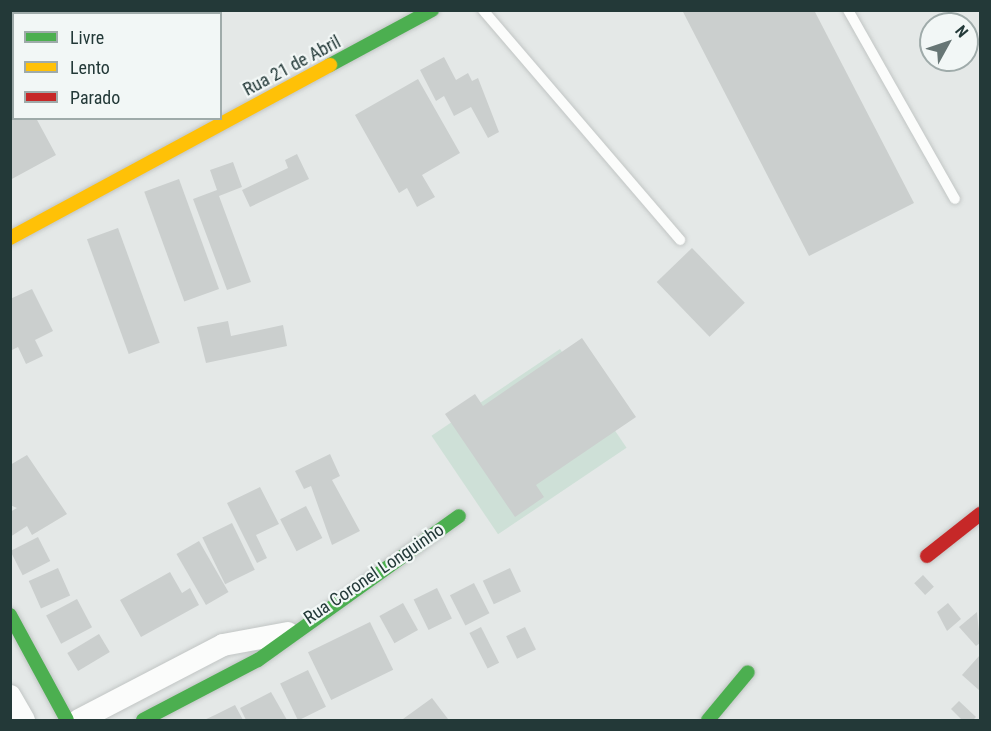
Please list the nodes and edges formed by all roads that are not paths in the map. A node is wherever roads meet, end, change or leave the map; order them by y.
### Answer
1 (432, 10) edge
2 (483, 10) edge
3 (848, 10) edge
4 (955, 199) dead end
5 (10, 238) edge
6 (680, 240) dead end
7 (981, 514) edge
8 (459, 516) dead end
9 (927, 556) dead end
10 (10, 615) edge
11 (288, 633) junction
12 (748, 672) dead end
13 (170, 673) junction
14 (10, 696) edge
15 (184, 699) junction
16 (24, 720) edge
17 (67, 720) edge
18 (79, 720) edge
19 (143, 720) edge
20 (708, 720) edge

1 - 5 street, Rua 21 de Abril
2 - 6 lane
3 - 4 lane
7 - 9 street
8 - 11 street, Rua Coronel Longuinho
10 - 17 street
11 - 13 street, Rua Coronel Longuinho
11 - 15 street, Rua Coronel Longuinho
12 - 20 street
13 - 15 street
13 - 18 street, Rua Coronel Longuinho
14 - 16 street
15 - 19 street, Rua Coronel Longuinho

